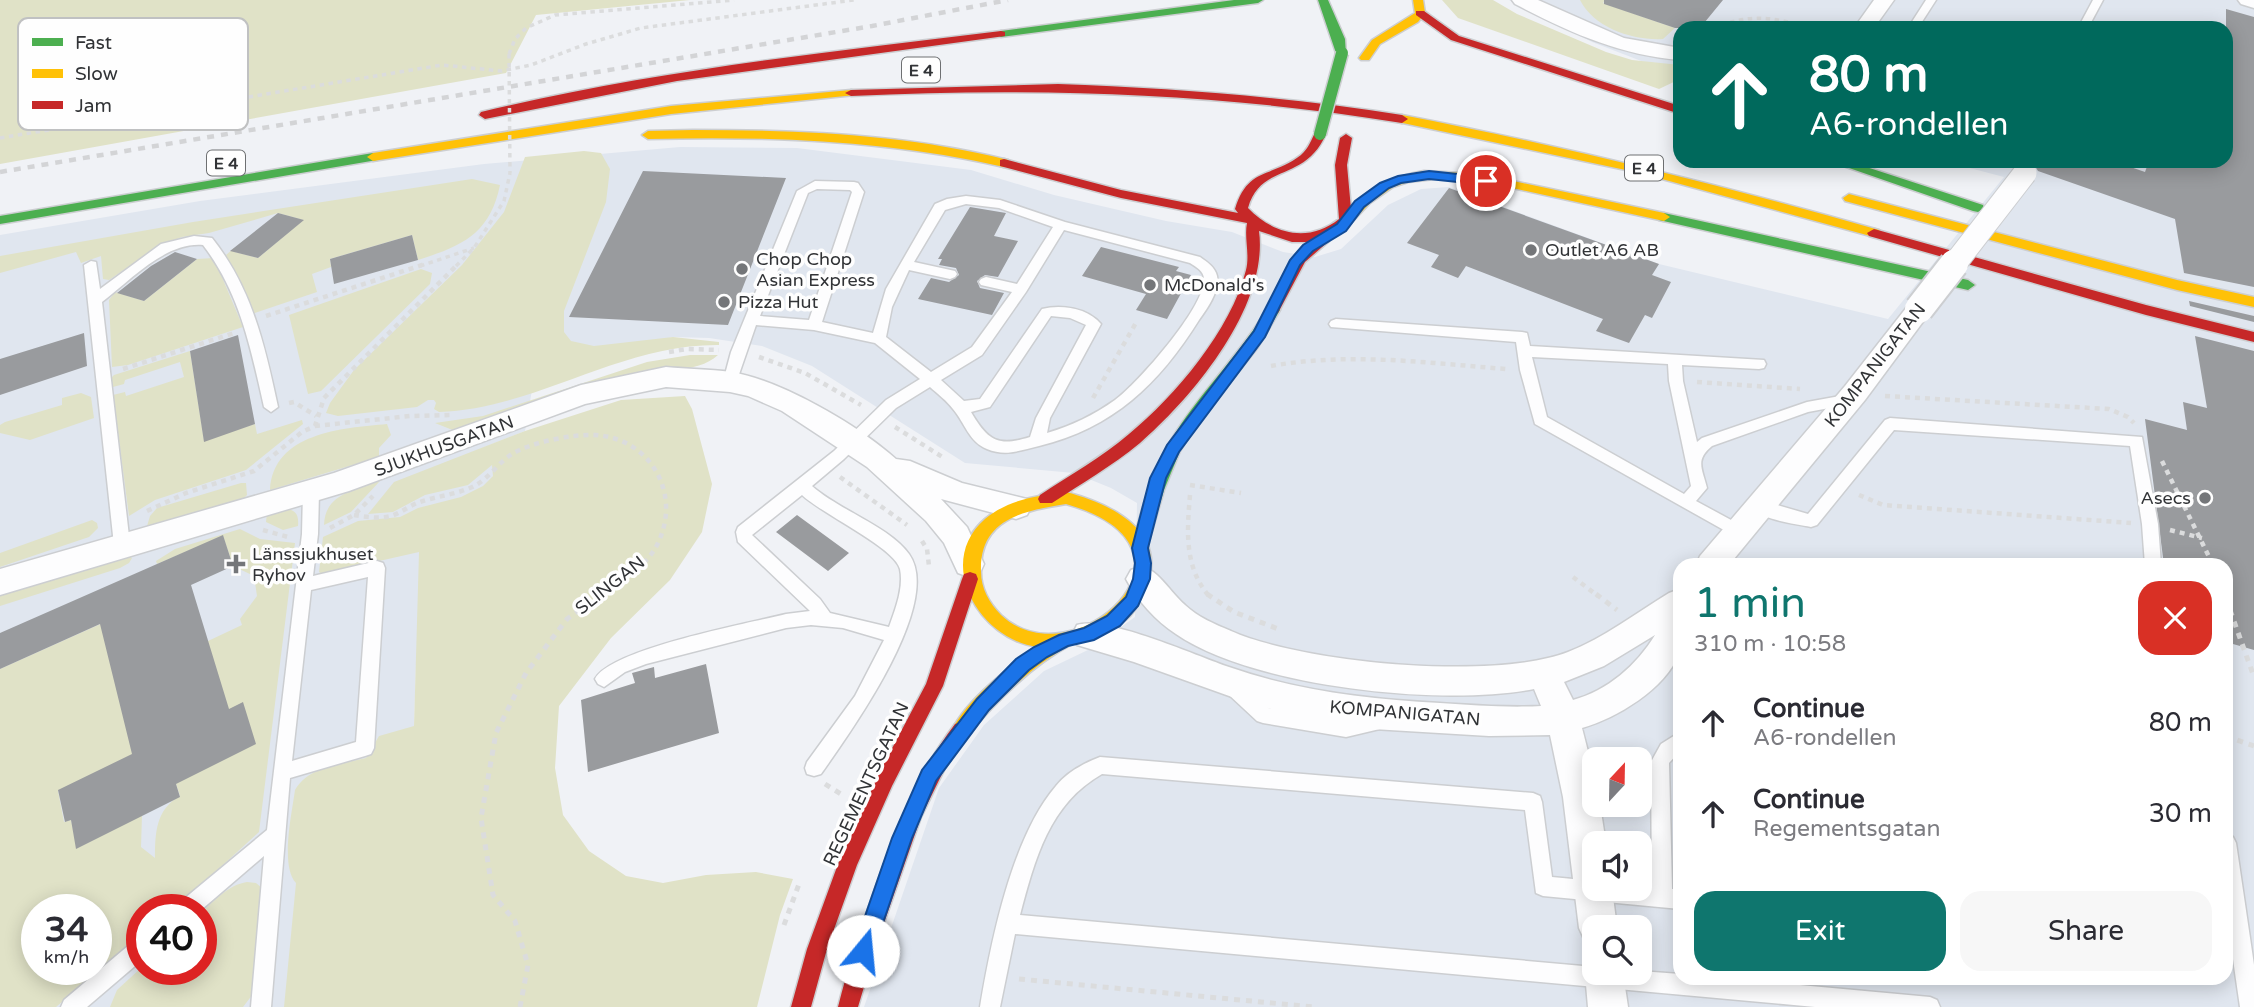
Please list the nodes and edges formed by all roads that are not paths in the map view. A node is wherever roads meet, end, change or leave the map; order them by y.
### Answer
1 (1258, 0) edge
2 (1323, 0) edge
3 (1522, 0) edge
4 (1884, 0) edge
5 (1916, 0) edge
6 (2098, 0) edge
7 (2248, 0) edge
8 (1930, 2) edge
9 (2254, 2) edge
10 (1419, 7) edge
11 (1553, 7) edge
12 (1869, 21) edge
13 (1918, 21) edge
14 (2087, 21) edge
15 (1673, 54) edge
16 (1364, 65) dead end
17 (784, 78) dead end
18 (1320, 86) dead end
19 (1673, 108) edge
20 (628, 136) dead end
21 (595, 139) dead end
22 (326, 165) junction
23 (1856, 168) edge
24 (2028, 168) edge
25 (1831, 194) dead end
26 (0, 220) edge
27 (1346, 220) junction
28 (2014, 220) dead end
29 (1249, 222) junction
30 (1061, 225) junction
31 (1324, 238) junction
32 (2119, 252) dead end
33 (91, 265) dead end
34 (906, 265) junction
35 (950, 274) dead end
36 (986, 282) dead end
37 (1021, 289) junction
38 (1988, 290) dead end
39 (2254, 295) edge
40 (94, 301) junction
41 (2254, 302) edge
42 (751, 320) junction
43 (2122, 320) dead end
44 (1336, 324) dead end
45 (814, 325) junction
46 (2254, 337) edge
47 (879, 339) junction
48 (2254, 346) edge
49 (1524, 351) junction
50 (1675, 360) junction
51 (1759, 364) dead end
52 (930, 377) junction
53 (730, 382) junction
54 (1851, 399) junction
55 (960, 406) junction
56 (271, 407) road end
57 (1037, 440) junction
58 (865, 451) junction
59 (1693, 460) junction
60 (802, 486) junction
61 (311, 492) junction
62 (1046, 499) junction
63 (1685, 503) junction
64 (1760, 506) junction
65 (1016, 507) junction
66 (1738, 532) junction
67 (122, 545) junction
68 (1717, 558) edge
69 (2152, 558) edge
70 (1141, 563) junction
71 (970, 572) junction
72 (0, 582) edge
73 (303, 585) junction
74 (1673, 606) edge
75 (825, 619) junction
76 (1673, 630) edge
77 (895, 636) junction
78 (1076, 637) junction
79 (1544, 673) junction
80 (604, 678) dead end
81 (1564, 719) junction
82 (1673, 745) edge
83 (814, 768) dead end
84 (281, 772) junction
85 (1585, 831) edge
86 (277, 834) junction
87 (1582, 890) edge
88 (205, 894) edge
89 (1652, 896) edge
90 (1671, 898) edge
91 (1009, 924) junction
92 (2234, 944) edge
93 (126, 961) edge
94 (1606, 986) edge
95 (71, 1007) edge
96 (261, 1007) edge
97 (802, 1007) edge
98 (848, 1007) edge
99 (990, 1007) edge
100 (1930, 1007) edge
101 (2250, 1007) edge

1 - 17 main road
2 - 29 main road, bridge
3 - 11 street
4 - 12 street
5 - 8 lane
6 - 14 lane
7 - 9 street
8 - 13 lane
10 - 16 main road
10 - 19 main road
11 - 15 street
18 - 27 main road
20 - 29 main road
21 - 22 main road
22 - 26 main road, E 4
22 - 46 main road, E 4
23 - 28 main road
24 - 54 street, KOMPANIGATAN, bridge
25 - 41 main road
27 - 31 main road
27 - 38 main road
29 - 31 main road
29 - 62 main road
30 - 34 lane
30 - 37 lane
30 - 57 lane
31 - 70 main road
32 - 39 main road
33 - 40 lane
34 - 35 lane
34 - 47 lane
36 - 37 lane
37 - 52 lane
40 - 56 lane
40 - 67 lane
42 - 45 lane
42 - 45 lane
42 - 53 lane
43 - 48 main road
44 - 49 lane
45 - 47 lane
47 - 52 lane
49 - 50 lane
49 - 63 lane
50 - 51 lane
50 - 59 lane
52 - 55 lane
52 - 58 lane
53 - 58 street, SJUKHUSGATAN
53 - 61 street, SJUKHUSGATAN
54 - 59 lane
54 - 64 street, KOMPANIGATAN
55 - 57 lane
55 - 57 lane
58 - 60 lane
58 - 65 street, SJUKHUSGATAN
58 - 71 street, SJUKHUSGATAN
59 - 63 lane
60 - 75 lane
60 - 77 lane
61 - 67 street, SJUKHUSGATAN
61 - 73 lane
62 - 65 main road
62 - 70 main road
63 - 66 lane
64 - 66 street, KOMPANIGATAN
64 - 69 lane
65 - 71 main road
66 - 68 street, KOMPANIGATAN
67 - 72 street, SJUKHUSGATAN
70 - 78 main road
70 - 79 street, KOMPANIGATAN
71 - 78 main road
71 - 97 main road, REGEMENTSGATAN
73 - 84 lane
73 - 84 lane
74 - 79 street, KOMPANIGATAN
75 - 77 lane
75 - 80 lane
76 - 81 street, KOMPANIGATAN
77 - 83 lane
78 - 81 street, KOMPANIGATAN
78 - 98 main road
79 - 81 street
81 - 85 street
82 - 90 lane
84 - 86 lane
86 - 88 lane
86 - 96 lane
87 - 91 lane
89 - 90 lane
91 - 94 lane
91 - 99 lane
92 - 101 lane
93 - 95 lane
94 - 100 lane

